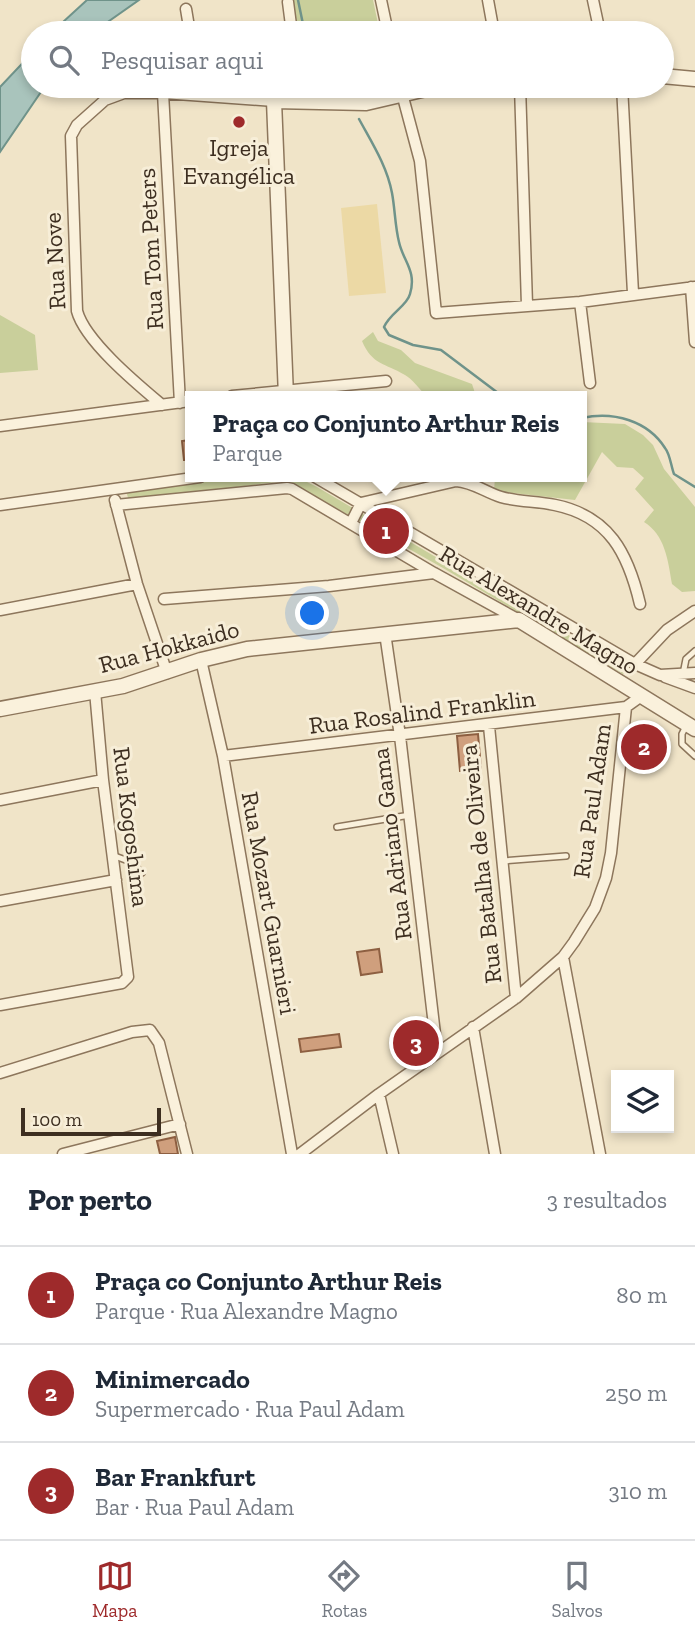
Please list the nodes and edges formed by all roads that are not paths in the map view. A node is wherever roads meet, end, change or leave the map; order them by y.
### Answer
1 (381, 0) edge
2 (488, 0) edge
3 (593, 0) edge
4 (288, 2) edge
5 (186, 9) dead end
6 (188, 21) edge
7 (290, 21) edge
8 (385, 21) edge
9 (492, 21) edge
10 (597, 21) edge
11 (674, 77) edge
12 (695, 79) edge
13 (108, 98) edge
14 (163, 98) edge
15 (253, 98) edge
16 (300, 98) edge
17 (379, 98) edge
18 (403, 98) edge
19 (520, 98) edge
20 (623, 98) edge
21 (274, 101) junction
22 (300, 102) junction
23 (693, 287) edge
24 (633, 293) junction
25 (580, 302) junction
26 (527, 305) junction
27 (695, 342) edge
28 (386, 381) dead end
29 (590, 383) dead end
30 (286, 391) edge
31 (303, 391) edge
32 (185, 402) edge
33 (162, 405) junction
34 (0, 426) edge
35 (185, 479) edge
36 (324, 482) edge
37 (452, 482) edge
38 (461, 482) edge
39 (111, 488) junction
40 (361, 503) junction
41 (0, 505) edge
42 (116, 505) junction
43 (351, 523) junction
44 (434, 573) junction
45 (137, 584) junction
46 (164, 599) dead end
47 (640, 604) dead end
48 (0, 610) edge
49 (695, 611) edge
50 (519, 620) junction
51 (385, 633) junction
52 (695, 651) edge
53 (201, 660) junction
54 (639, 666) junction
55 (167, 673) junction
56 (689, 674) edge
57 (660, 675) junction
58 (695, 688) edge
59 (95, 691) junction
60 (640, 697) junction
61 (626, 708) junction
62 (0, 709) edge
63 (489, 726) junction
64 (691, 727) edge
65 (400, 736) junction
66 (223, 756) junction
67 (695, 756) edge
68 (103, 780) junction
69 (0, 800) edge
70 (410, 815) junction
71 (337, 827) dead end
72 (112, 855) junction
73 (566, 856) dead end
74 (502, 861) junction
75 (142, 873) dead end
76 (116, 880) junction
77 (0, 901) edge
78 (563, 957) junction
79 (516, 998) junction
80 (0, 1005) edge
81 (473, 1027) junction
82 (438, 1051) junction
83 (0, 1073) edge
84 (379, 1094) junction
85 (180, 1124) junction
86 (62, 1154) edge
87 (187, 1154) edge
88 (292, 1154) edge
89 (300, 1154) edge
90 (393, 1154) edge
91 (495, 1154) edge
92 (600, 1154) edge

1 - 8 street
2 - 9 street
3 - 10 street
4 - 7 street
5 - 6 street
11 - 12 street
13 - 33 street, Rua Nove
14 - 32 street, Rua Tom Peters
15 - 21 street
16 - 22 street
17 - 22 street
18 - 26 street
19 - 26 street
20 - 24 street
21 - 22 street
21 - 30 street
23 - 24 street
23 - 27 street
24 - 25 street
25 - 26 street
25 - 29 street
28 - 31 street
32 - 33 street
33 - 34 street
35 - 39 street
36 - 40 street
37 - 40 street
38 - 47 street
39 - 41 street
39 - 42 street
40 - 43 street
40 - 54 street
42 - 43 street, Rua Alexandre Magno
42 - 45 street
43 - 44 street, Rua Alexandre Magno
44 - 46 street
44 - 50 street, Rua Alexandre Magno
45 - 48 street
45 - 55 street
49 - 54 street
50 - 51 street, Rua Hokkaido
50 - 60 street, Rua Alexandre Magno
51 - 53 street, Rua Hokkaido
51 - 65 street, Rua Adriano Gama
52 - 56 lane
53 - 55 street, Rua Hokkaido
53 - 66 street, Rua Mozart Guarnieri
54 - 57 street
55 - 59 street, Rua Hokkaido
56 - 57 street
57 - 58 street
59 - 62 street, Rua Hokkaido
59 - 68 street, Rua Kogoshima
60 - 61 street, Rua Paul Adam
60 - 64 street, Rua Alexandre Magno
61 - 63 street, Rua Rosalind Franklin
61 - 78 street, Rua Paul Adam
63 - 65 street, Rua Rosalind Franklin
63 - 74 street, Rua Batalha de Oliveira
64 - 67 lane
65 - 66 street, Rua Rosalind Franklin
65 - 70 street, Rua Adriano Gama
66 - 88 street, Rua Mozart Guarnieri
68 - 69 street
68 - 72 street, Rua Kogoshima
70 - 71 lane
70 - 82 street, Rua Adriano Gama
72 - 75 lane
72 - 76 street, Rua Kogoshima
73 - 74 lane
74 - 79 street, Rua Batalha de Oliveira
76 - 77 street
76 - 80 street, Rua Kogoshima
78 - 79 street, Rua Paul Adam
78 - 92 street
79 - 81 street, Rua Paul Adam
81 - 82 street, Rua Paul Adam
81 - 91 street
82 - 84 street, Rua Paul Adam
83 - 85 street
84 - 89 street, Rua Paul Adam
84 - 90 street
85 - 86 street
85 - 87 street

